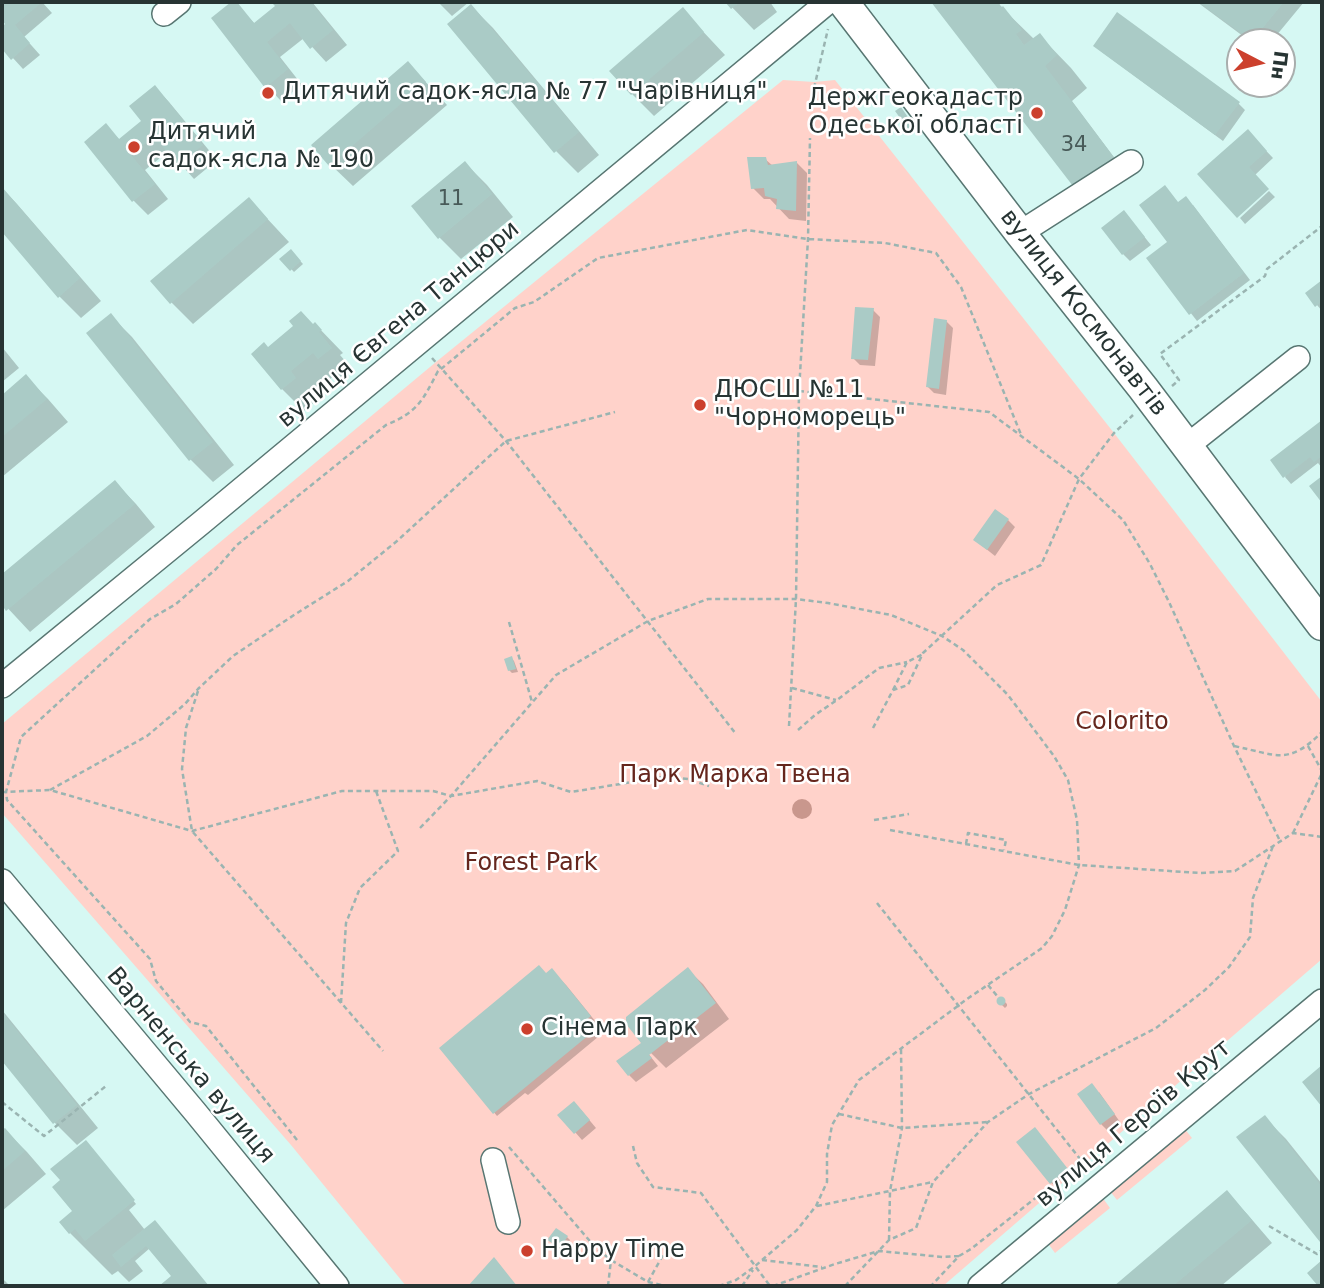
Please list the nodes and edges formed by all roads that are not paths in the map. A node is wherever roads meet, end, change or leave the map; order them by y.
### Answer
1 (828, 2) edge
2 (843, 2) edge
3 (1131, 162) dead end
4 (1020, 233) junction
5 (1298, 358) dead end
6 (1187, 446) junction
7 (1322, 625) edge
8 (2, 686) edge
9 (2, 881) edge
10 (1322, 1001) edge
11 (501, 1154) road end
12 (508, 1222) dead end
13 (337, 1286) edge
14 (980, 1286) edge

1 - 8 street, вулиця Євгена Танцюри
2 - 4 main road, вулиця Космонавтів
3 - 4 street
4 - 6 main road, вулиця Космонавтів
5 - 6 street
6 - 7 main road, вулиця Космонавтів
9 - 13 street, Варненська вулиця
10 - 14 street, вулиця Героїв Крут
11 - 12 street

